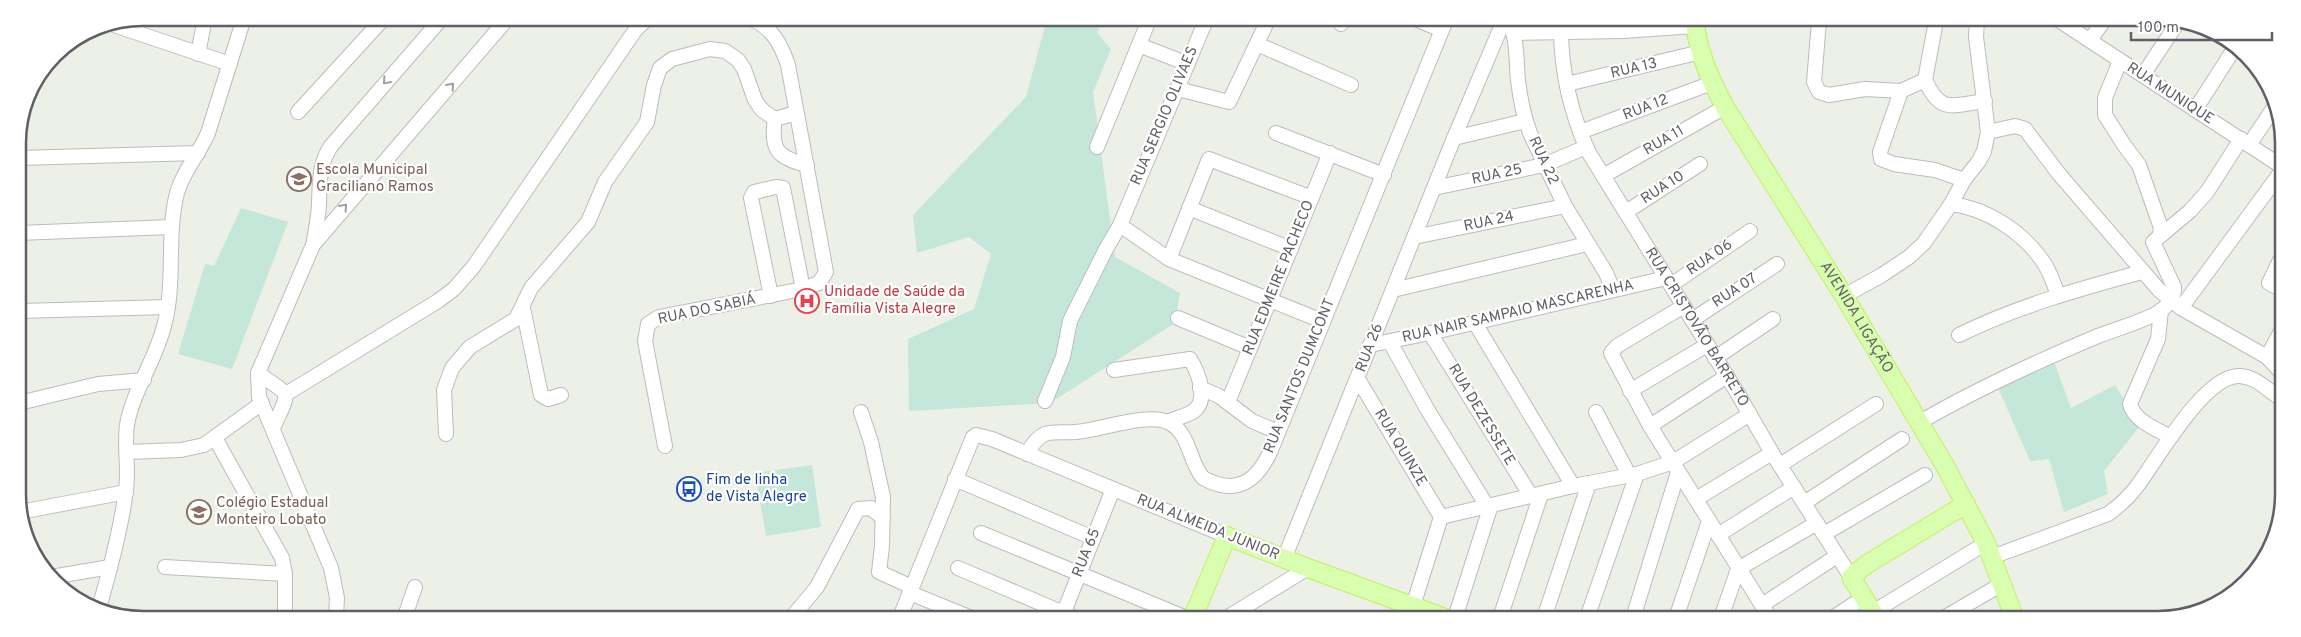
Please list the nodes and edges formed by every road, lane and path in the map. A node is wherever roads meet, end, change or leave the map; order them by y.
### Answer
1 (1203, 26) edge
2 (1265, 26) edge
3 (1443, 26) edge
4 (1503, 26) edge
5 (1510, 26) edge
6 (1554, 26) edge
7 (1562, 26) edge
8 (1575, 26) edge
9 (1666, 26) edge
10 (1696, 26) edge
11 (1819, 26) edge
12 (1935, 26) edge
13 (1977, 26) edge
14 (2067, 26) edge
15 (2099, 26) edge
16 (203, 27) edge
17 (241, 27) edge
18 (376, 27) edge
19 (434, 27) edge
20 (500, 27) edge
21 (639, 27) edge
22 (764, 27) edge
23 (1146, 27) edge
24 (122, 28) edge
25 (2174, 28) edge
26 (1514, 33) junction
27 (2090, 40) junction
28 (1256, 44) junction
29 (1139, 45) junction
30 (1701, 52) junction
31 (2232, 52) edge
32 (198, 54) junction
33 (2120, 61) junction
34 (230, 64) junction
35 (1188, 64) junction
36 (2143, 76) junction
37 (1926, 80) junction
38 (1712, 83) junction
39 (1567, 84) junction
40 (1351, 85) dead end
41 (1178, 89) junction
42 (1901, 91) junction
43 (1985, 101) junction
44 (1724, 107) junction
45 (2195, 110) junction
46 (2271, 111) edge
47 (298, 112) dead end
48 (796, 113) junction
49 (775, 119) junction
50 (1525, 121) junction
51 (1580, 132) junction
52 (1988, 132) junction
53 (1276, 133) dead end
54 (1454, 138) junction
55 (2245, 142) junction
56 (1097, 147) dead end
57 (1586, 147) junction
58 (198, 153) junction
59 (1330, 153) junction
60 (27, 158) edge
61 (2275, 162) edge
62 (1700, 164) dead end
63 (807, 165) junction
64 (1544, 165) junction
65 (1384, 175) junction
66 (1603, 176) junction
67 (2275, 179) edge
68 (1964, 180) junction
69 (1434, 188) junction
70 (1312, 198) junction
71 (1951, 204) junction
72 (1565, 206) junction
73 (1189, 208) junction
74 (1626, 212) junction
75 (1120, 225) junction
76 (171, 226) junction
77 (1750, 232) dead end
78 (27, 233) edge
79 (2160, 234) junction
80 (1414, 237) junction
81 (1587, 244) junction
82 (312, 245) junction
83 (1291, 249) junction
84 (1169, 259) junction
85 (1777, 264) dead end
86 (2275, 270) edge
87 (2142, 272) junction
88 (1668, 281) junction
89 (2275, 287) edge
90 (803, 289) junction
91 (1393, 290) junction
92 (1614, 290) junction
93 (2058, 295) junction
94 (771, 296) junction
95 (1844, 296) junction
96 (1270, 299) junction
97 (168, 306) junction
98 (1684, 306) junction
99 (2171, 306) junction
100 (522, 308) junction
101 (27, 311) edge
102 (1178, 318) dead end
103 (1773, 318) dead end
104 (1692, 320) junction
105 (1322, 321) junction
106 (1475, 323) junction
107 (1430, 333) junction
108 (1959, 335) dead end
109 (1390, 342) junction
110 (2275, 342) edge
111 (1370, 345) junction
112 (1708, 345) junction
113 (1250, 348) junction
114 (2267, 357) junction
115 (1715, 358) junction
116 (2275, 366) edge
117 (1114, 370) dead end
118 (258, 373) junction
119 (1727, 376) junction
120 (1358, 379) junction
121 (144, 380) junction
122 (275, 385) junction
123 (1200, 388) junction
124 (1630, 391) junction
125 (2275, 394) edge
126 (561, 395) dead end
127 (286, 398) junction
128 (26, 401) edge
129 (1045, 401) dead end
130 (262, 402) junction
131 (1228, 402) junction
132 (1876, 404) dead end
133 (861, 412) dead end
134 (1596, 412) dead end
135 (1750, 414) junction
136 (1168, 422) junction
137 (1920, 422) junction
138 (1650, 426) junction
139 (273, 428) junction
140 (1278, 432) junction
141 (446, 434) dead end
142 (2171, 437) junction
143 (215, 438) junction
144 (1902, 439) dead end
145 (665, 446) dead end
146 (127, 452) junction
147 (1772, 453) junction
148 (1027, 454) junction
149 (1780, 465) junction
150 (1676, 467) junction
151 (1633, 474) junction
152 (1925, 475) dead end
153 (955, 479) junction
154 (1589, 483) junction
155 (1573, 486) junction
156 (1794, 487) junction
157 (1113, 489) junction
158 (126, 492) junction
159 (1536, 495) junction
160 (1696, 498) junction
161 (1804, 503) junction
162 (1966, 504) junction
163 (1489, 506) junction
164 (28, 511) edge
165 (1441, 517) junction
166 (883, 518) junction
167 (1709, 521) junction
168 (1820, 528) junction
169 (981, 533) dead end
170 (1718, 535) junction
171 (1227, 536) junction
172 (1093, 538) junction
173 (1989, 550) junction
174 (1837, 556) junction
175 (1284, 558) junction
176 (165, 566) dead end
177 (110, 567) junction
178 (958, 568) dead end
179 (1308, 568) junction
180 (1738, 569) junction
181 (285, 574) junction
182 (1079, 574) junction
183 (59, 576) edge
184 (1851, 577) junction
185 (2002, 584) junction
186 (415, 587) dead end
187 (911, 590) junction
188 (100, 603) edge
189 (1762, 605) junction
190 (1413, 606) junction
191 (1168, 610) edge
192 (1196, 610) edge
193 (1240, 610) edge
194 (1425, 610) edge
195 (1457, 610) edge
196 (1502, 610) edge
197 (1547, 610) edge
198 (1590, 610) edge
199 (1635, 610) edge
200 (1679, 610) edge
201 (1724, 610) edge
202 (1765, 610) edge
203 (1871, 610) edge
204 (1957, 610) edge
205 (2012, 610) edge
206 (285, 611) edge
207 (336, 611) edge
208 (407, 611) edge
209 (797, 611) edge
210 (903, 611) edge
211 (955, 611) edge
212 (1054, 611) edge
213 (1068, 611) edge

1 - 35 street, RUA SERGIO OLIVAES
2 - 28 street
3 - 65 street, RUA SANTOS DUMCONT
4 - 54 street, RUA 26
5 - 26 street, RUA 22
6 - 26 street
7 - 39 street, RUA CRISTOVÃO BARRETO
8 - 9 street
10 - 30 main road, AVENIDA LIGAÇÃO
11 - 42 street
12 - 37 street
13 - 43 street
14 - 27 street, RUA MUNIQUE
15 - 27 street
16 - 32 street
17 - 34 street
18 - 47 street
19 -> 82 street
82 -> 20 street
21 - 127 street
22 - 48 street
23 - 29 street
24 - 32 street
25 - 36 street
26 - 50 street, RUA 22
27 - 33 street, RUA MUNIQUE
28 - 40 street
28 - 41 street
29 - 35 street
29 - 56 street
30 - 38 main road, AVENIDA LIGAÇÃO
30 - 39 street, RUA 13
31 - 45 street
32 - 34 street
33 - 36 street, RUA MUNIQUE
33 - 79 street
34 - 58 street
35 - 41 street, RUA SERGIO OLIVAES
36 - 45 street, RUA MUNIQUE
37 - 42 street
37 - 43 street
38 - 44 main road, AVENIDA LIGAÇÃO
38 - 51 street, RUA 12
39 - 51 street, RUA CRISTOVÃO BARRETO
41 - 75 street, RUA SERGIO OLIVAES
42 - 68 street
43 - 52 street
44 - 66 street, RUA 11
44 - 95 main road, AVENIDA LIGAÇÃO
45 - 55 street, RUA MUNIQUE
46 - 55 street
48 - 49 street
48 - 63 street
49 - 63 street
49 - 100 street
50 - 54 street
50 - 64 street, RUA 22
51 - 57 street, RUA CRISTOVÃO BARRETO
52 - 68 street
52 - 87 street
53 - 59 street
54 - 69 street, RUA 26
55 - 61 street, RUA MUNIQUE
55 - 79 street
57 - 64 street, RUA 25
57 - 66 street, RUA CRISTOVÃO BARRETO
58 - 60 street
58 - 76 street
59 - 65 street
59 - 70 street, RUA EDMEIRE PACHECO
62 - 74 street, RUA 10
63 - 90 street, RUA DO SABIÁ
64 - 69 street, RUA 25
64 - 72 street, RUA 22
65 - 105 street, RUA SANTOS DUMCONT
66 - 74 street, RUA CRISTOVÃO BARRETO
67 - 99 street
68 - 71 street
69 - 80 street, RUA 26
70 - 73 street
70 - 83 street, RUA EDMEIRE PACHECO
71 - 93 street
71 - 95 street
72 - 80 street, RUA 24
72 - 81 street, RUA 22
73 - 83 street
73 - 84 street
74 - 88 street, RUA CRISTOVÃO BARRETO
75 - 84 street
75 - 129 street, RUA SERGIO OLIVAES
76 - 78 street
76 - 97 street
77 - 88 street, RUA 06
79 - 99 street
80 - 91 street, RUA 26
81 - 91 street
81 - 92 street, RUA 22
82 - 118 street
83 - 96 street, RUA EDMEIRE PACHECO
84 - 96 street
85 - 104 street, RUA 07
86 - 89 street
87 - 93 street
87 - 99 street
88 - 92 street, RUA NAIR SAMPAIO MASCARENHA
88 - 98 street, RUA CRISTOVÃO BARRETO
90 - 94 street, RUA DO SABIÁ
90 - 94 street, RUA DO SABIÁ
91 - 111 street, RUA 26
92 - 106 street, RUA NAIR SAMPAIO MASCARENHA
93 - 108 street
94 - 145 street, RUA DO SABIÁ
95 - 137 main road, AVENIDA LIGAÇÃO
96 - 105 street
96 - 113 street, RUA EDMEIRE PACHECO
97 - 101 street
97 - 121 street
98 - 104 street, RUA CRISTOVÃO BARRETO
98 - 124 street
99 - 114 street
99 - 137 street
99 - 142 street
100 - 126 street
100 - 141 street
102 - 113 street
103 - 115 street
104 - 112 street, RUA CRISTOVÃO BARRETO
105 - 140 street, RUA SANTOS DUMCONT
106 - 107 street, RUA NAIR SAMPAIO MASCARENHA
106 - 155 street
107 - 109 street, RUA NAIR SAMPAIO MASCARENHA
107 - 159 street, RUA DEZESSETE
109 - 111 street, RUA NAIR SAMPAIO MASCARENHA
109 - 163 street
110 - 114 street
111 - 120 street, RUA 26
112 - 115 street, RUA CRISTOVÃO BARRETO
112 - 124 street
113 - 131 street, RUA EDMEIRE PACHECO
114 - 116 street
115 - 119 street, RUA CRISTOVÃO BARRETO
117 - 123 street
118 - 122 street
118 - 130 street
119 - 135 street, RUA CRISTOVÃO BARRETO
119 - 138 street
120 - 165 street, RUA QUINZE
120 - 175 street, RUA 26
121 - 128 street
121 - 146 street
122 - 127 street
122 - 130 street
123 - 131 street
123 - 136 street
124 - 138 street
125 - 142 street
127 - 130 street
127 - 139 street
130 - 139 street
130 - 143 street
131 - 140 street
132 - 149 street
133 - 166 street
134 - 151 street
135 - 147 street, RUA CRISTOVÃO BARRETO
135 - 150 street
136 - 140 street, RUA SANTOS DUMCONT
136 - 148 street
137 - 162 main road, AVENIDA LIGAÇÃO
138 - 150 street
139 - 207 street
142 - 173 street
143 - 146 street
143 - 181 street
144 - 161 street
146 - 158 street
147 - 149 street, RUA CRISTOVÃO BARRETO
147 - 160 street
148 - 153 street, RUA ALMEIDA JUNIOR
148 - 157 street, RUA ALMEIDA JUNIOR
149 - 156 street, RUA CRISTOVÃO BARRETO
150 - 151 street
150 - 160 street
150 - 199 street
151 - 154 street
151 - 198 street
152 - 168 street
153 - 172 street
153 - 187 street
154 - 155 street
154 - 197 street
155 - 159 street
156 - 161 street, RUA CRISTOVÃO BARRETO
156 - 170 street
157 - 171 street, RUA ALMEIDA JUNIOR
157 - 172 street, RUA 65
158 - 164 street
158 - 177 street
159 - 163 street
159 - 196 street
160 - 167 street
161 - 168 street, RUA CRISTOVÃO BARRETO
162 - 173 main road, AVENIDA LIGAÇÃO
162 - 184 main road
163 - 165 street
163 - 195 street
165 - 190 street
166 - 187 street
166 - 209 street
167 - 170 street
167 - 200 street
168 - 174 street, RUA CRISTOVÃO BARRETO
168 - 180 street
169 - 182 street
170 - 180 street
171 - 175 main road, RUA ALMEIDA JUNIOR
171 - 192 main road
172 - 182 street, RUA 65
173 - 185 main road, AVENIDA LIGAÇÃO
173 - 203 street
174 - 184 street, RUA CRISTOVÃO BARRETO
174 - 189 street
175 - 179 main road, RUA ALMEIDA JUNIOR
176 - 181 street
177 - 183 street
177 - 188 street
178 - 212 street
179 - 190 main road, RUA ALMEIDA JUNIOR
179 - 193 street
180 - 189 street
180 - 201 street
181 - 206 street
182 - 191 street
182 - 213 street, RUA 65
184 - 203 main road, RUA CRISTOVÃO BARRETO
185 - 204 street
185 - 205 main road, AVENIDA LIGAÇÃO
186 - 208 street
187 - 210 street
187 - 211 street
189 - 202 street
190 - 194 main road, RUA ALMEIDA JUNIOR

